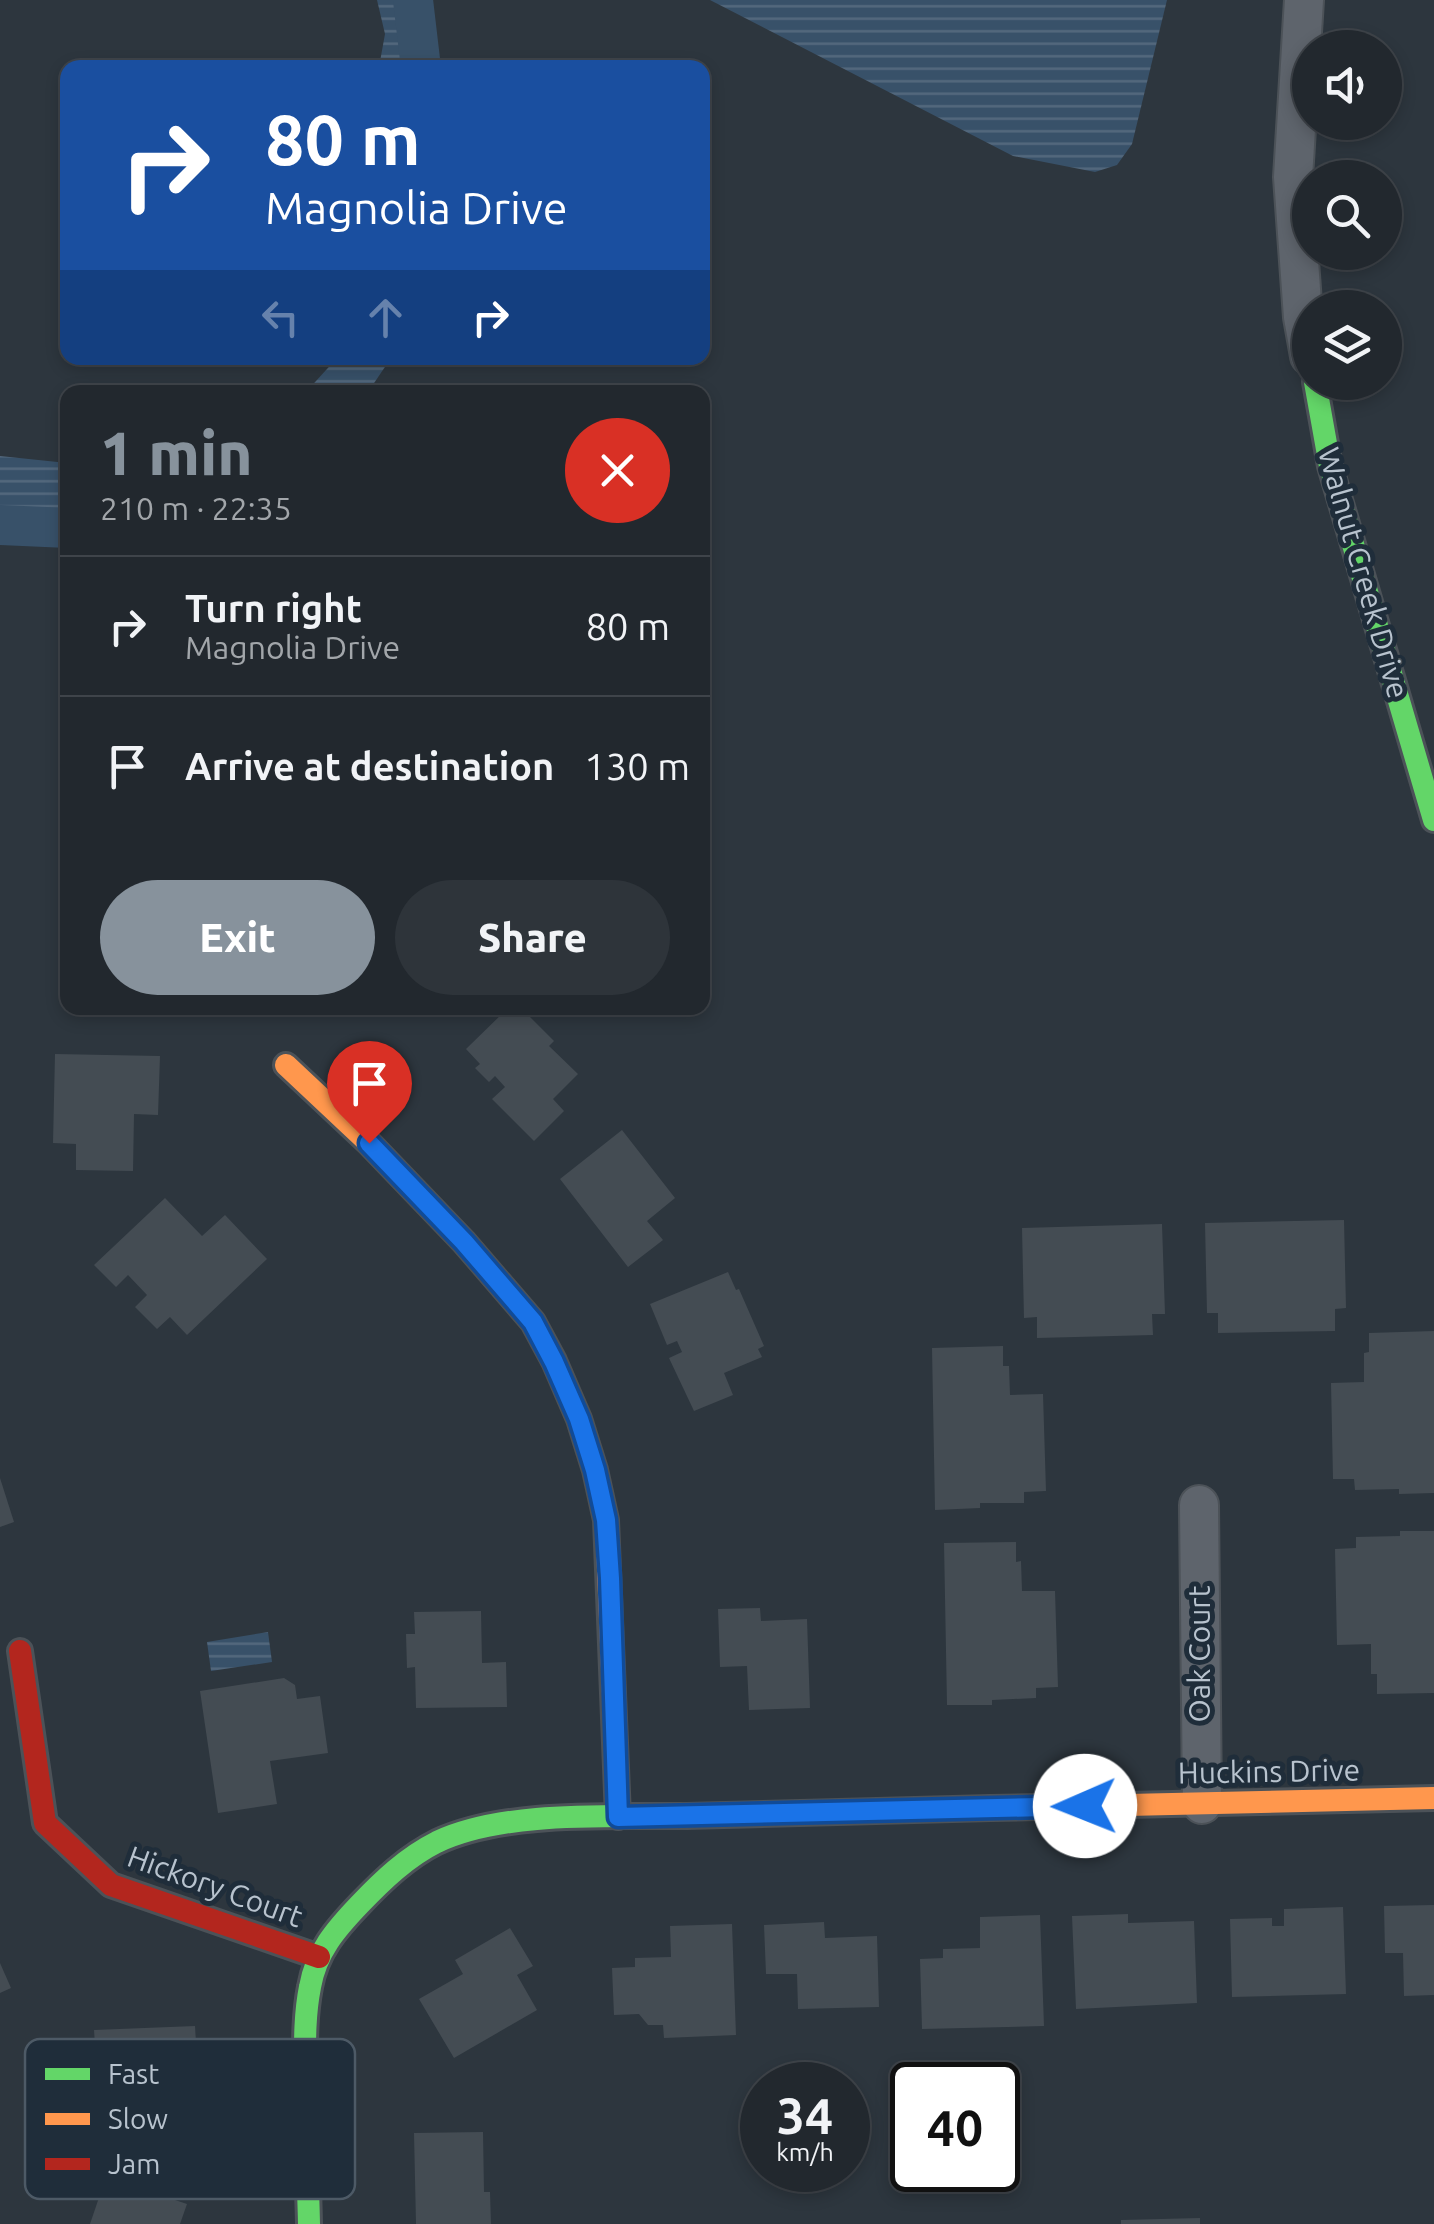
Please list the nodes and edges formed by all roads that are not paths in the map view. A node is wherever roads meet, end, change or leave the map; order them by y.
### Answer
1 (1304, 0) edge
2 (1301, 290) edge
3 (1318, 400) edge
4 (1434, 820) edge
5 (286, 1065) dead end
6 (1199, 1505) dead end
7 (20, 1651) dead end
8 (1434, 1798) edge
9 (1202, 1804) junction
10 (618, 1817) junction
11 (318, 1957) junction
12 (305, 2039) edge
13 (309, 2199) edge
14 (310, 2224) edge

1 - 2 street
3 - 4 street, Walnut Creek Drive
5 - 10 street
6 - 9 street, Oak Court
7 - 11 street, Hickory Court
8 - 9 street, Huckins Drive
9 - 10 street, Huckins Drive
10 - 11 street, Huckins Drive
11 - 12 street
13 - 14 street

